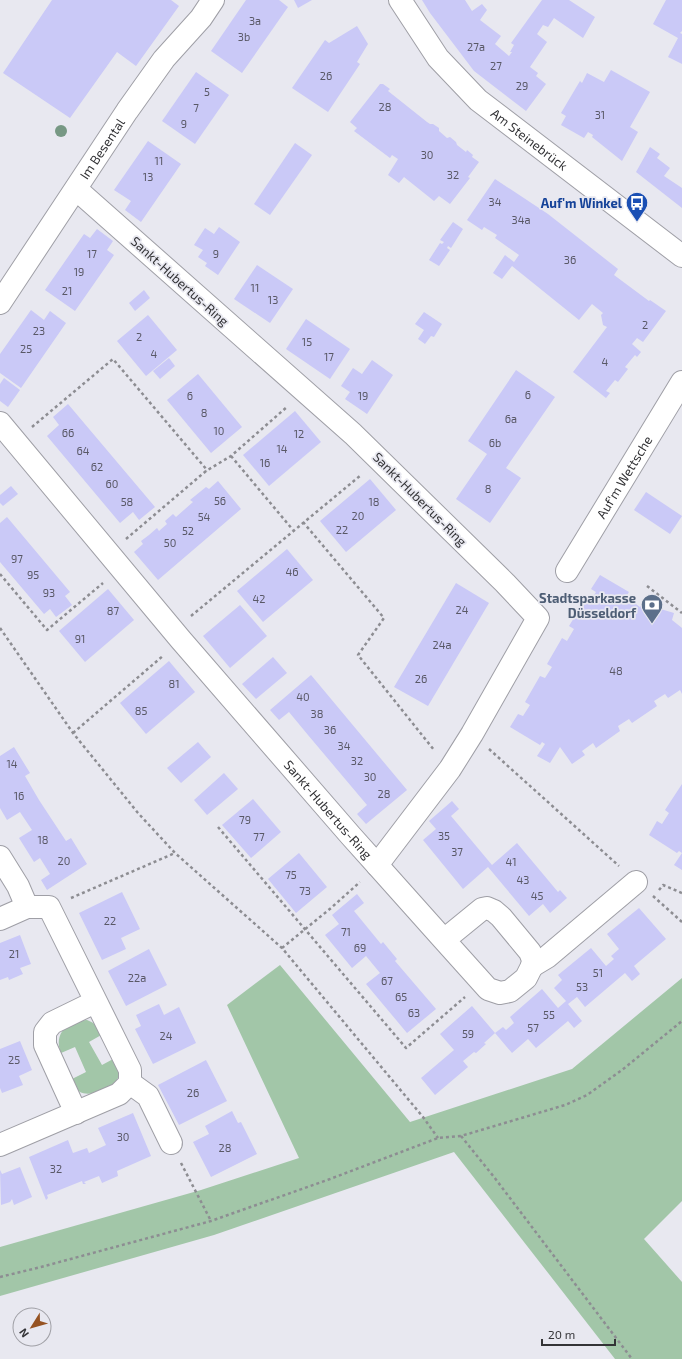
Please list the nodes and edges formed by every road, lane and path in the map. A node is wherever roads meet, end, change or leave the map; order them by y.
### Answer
1 (213, 0) edge
2 (400, 0) edge
3 (76, 189) junction
4 (682, 256) edge
5 (0, 303) edge
6 (682, 382) edge
7 (305, 392) junction
8 (0, 423) edge
9 (15, 441) junction
10 (231, 456) junction
11 (380, 459) junction
12 (206, 471) junction
13 (303, 522) junction
14 (293, 530) junction
15 (115, 561) junction
16 (567, 571) dead end
17 (0, 574) edge
18 (647, 586) dead end
19 (682, 613) edge
20 (0, 628) edge
21 (178, 635) junction
22 (73, 733) junction
23 (472, 734) junction
24 (450, 769) junction
25 (218, 827) dead end
26 (175, 853) junction
27 (0, 857) edge
28 (377, 865) junction
29 (636, 882) junction
30 (682, 893) edge
31 (654, 897) junction
32 (27, 907) junction
33 (49, 907) junction
34 (0, 919) edge
35 (682, 922) edge
36 (304, 930) junction
37 (444, 940) junction
38 (282, 948) junction
39 (532, 966) junction
40 (482, 983) junction
41 (95, 1002) junction
42 (682, 1021) edge
43 (130, 1083) junction
44 (76, 1113) junction
45 (461, 1136) junction
46 (438, 1138) junction
47 (171, 1143) joint
48 (0, 1145) edge
49 (211, 1221) junction
50 (0, 1277) edge
51 (632, 1359) edge

1 - 3 street, Im Besental
2 - 4 street, Am Steinebrück
3 - 5 street, Im Besental
3 - 7 street, Sankt-Hubertus-Ring
6 - 16 street, Auf'm Wettsche
7 - 10 path
7 - 11 street, Sankt-Hubertus-Ring
8 - 9 street, Sankt-Hubertus-Ring
9 - 12 path
9 - 15 street, Sankt-Hubertus-Ring
10 - 12 path
10 - 14 path
11 - 13 path
11 - 23 street, Sankt-Hubertus-Ring
12 - 15 path
13 - 14 path
13 - 24 path
14 - 21 path
15 - 17 path
15 - 21 street, Sankt-Hubertus-Ring
18 - 19 path
20 - 22 path
21 - 22 path
21 - 28 street, Sankt-Hubertus-Ring
22 - 26 path
23 - 24 street, Sankt-Hubertus-Ring
23 - 29 path
24 - 28 street, Sankt-Hubertus-Ring
25 - 36 path
26 - 33 path
26 - 38 path
27 - 32 street
28 - 36 path
28 - 37 street, Sankt-Hubertus-Ring
29 - 31 path
29 - 39 street, Sankt-Hubertus-Ring
30 - 31 path
31 - 35 path
32 - 33 street
32 - 34 street
33 - 41 street
36 - 38 path
36 - 40 path
37 - 39 street
37 - 40 street, Sankt-Hubertus-Ring
38 - 46 path
39 - 40 street, Sankt-Hubertus-Ring
41 - 43 street
41 - 44 street
42 - 45 path
43 - 44 street
43 - 47 street
44 - 48 street
45 - 46 path
45 - 51 path
46 - 49 path
47 - 49 path
49 - 50 path

